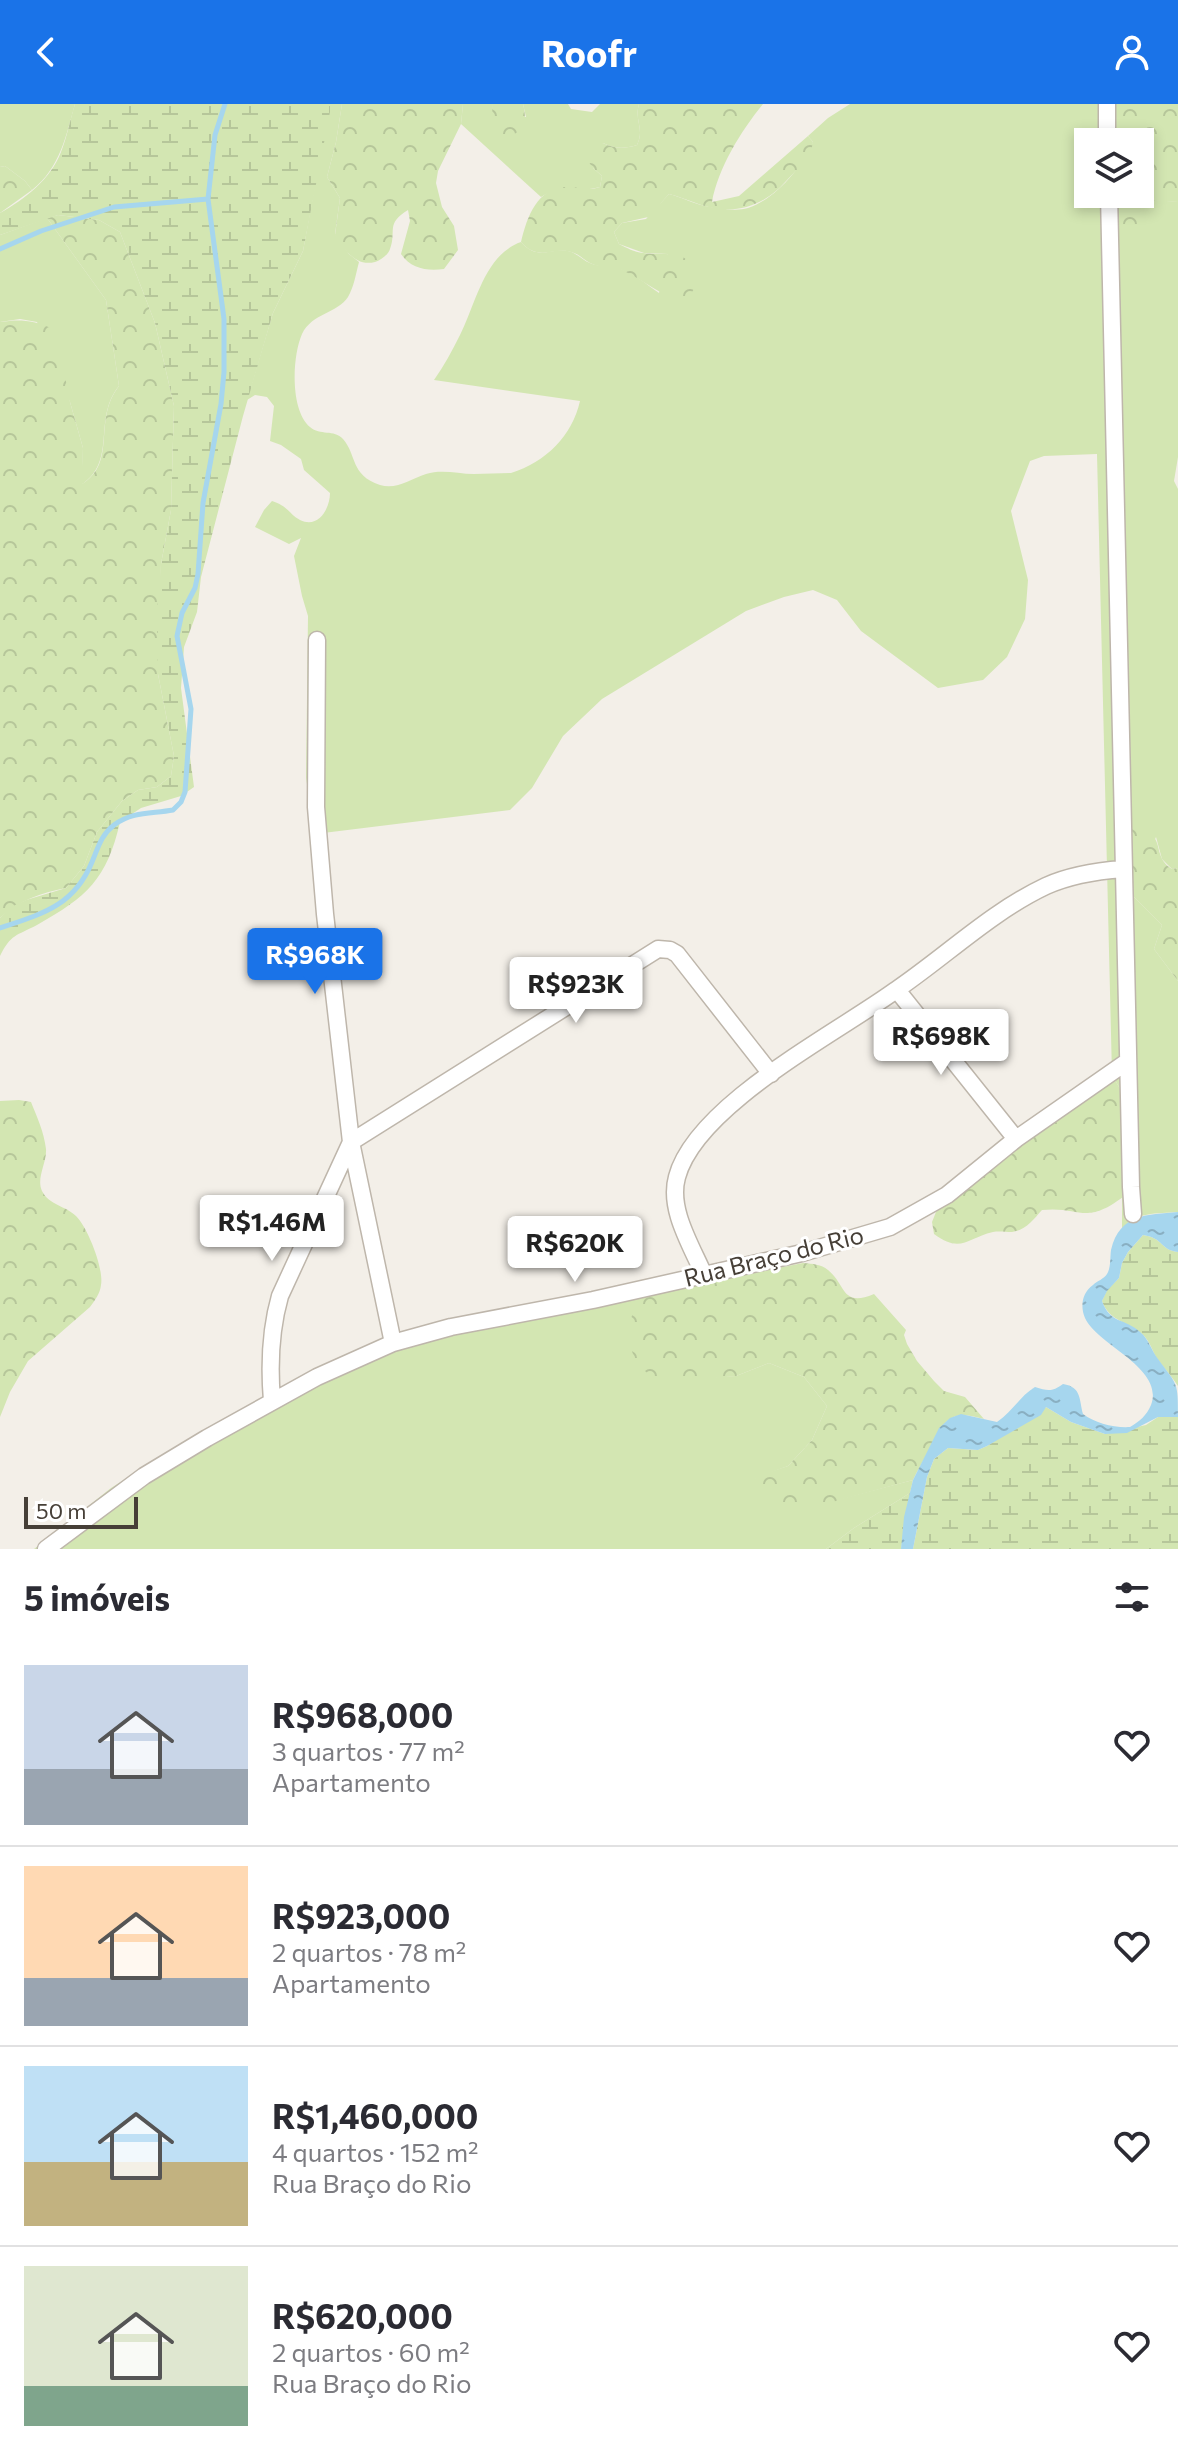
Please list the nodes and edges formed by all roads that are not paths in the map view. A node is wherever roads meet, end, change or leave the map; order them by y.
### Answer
1 (1107, 104) edge
2 (1107, 128) edge
3 (1109, 208) edge
4 (317, 640) dead end
5 (1123, 869) junction
6 (897, 990) junction
7 (1128, 1061) junction
8 (771, 1074) junction
9 (1016, 1139) junction
10 (351, 1142) junction
11 (1133, 1214) dead end
12 (704, 1275) junction
13 (393, 1343) junction
14 (272, 1401) junction
15 (46, 1549) edge

1 - 2 street
3 - 5 street
4 - 10 street
5 - 6 street
5 - 7 street
6 - 8 street
6 - 9 street
7 - 9 street, Rua Braço do Rio
7 - 11 street
8 - 10 street
8 - 12 street
9 - 12 street, Rua Braço do Rio
10 - 13 street
10 - 14 street
12 - 13 street, Rua Braço do Rio
13 - 14 street, Rua Braço do Rio
14 - 15 street, Rua Braço do Rio

